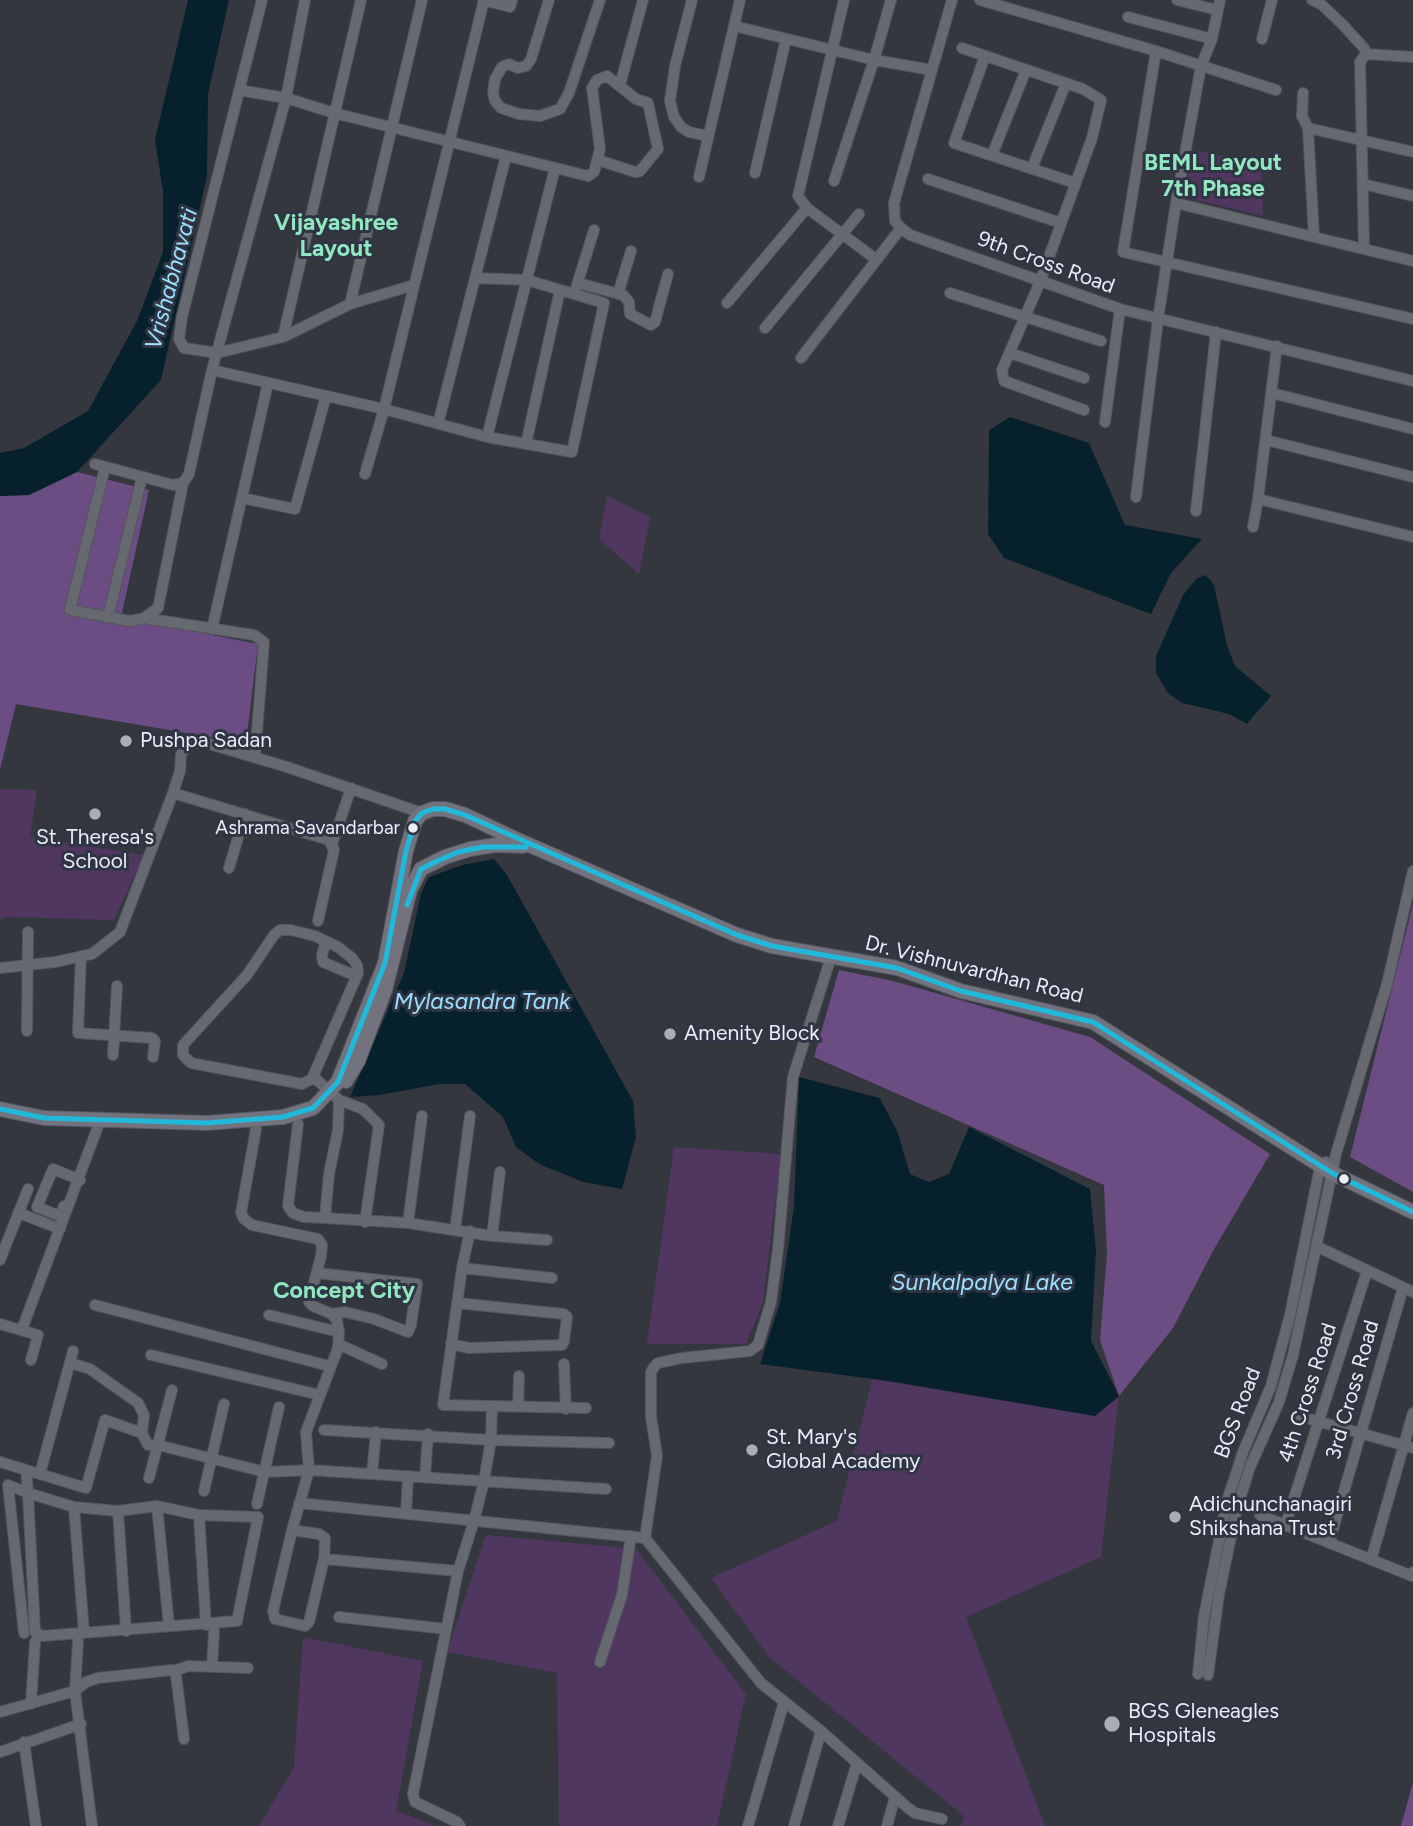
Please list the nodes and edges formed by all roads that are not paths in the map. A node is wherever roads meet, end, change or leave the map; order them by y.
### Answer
1 (262, 0) edge
2 (305, 0) edge
3 (361, 0) edge
4 (422, 0) edge
5 (483, 0) edge
6 (512, 0) edge
7 (549, 0) edge
8 (600, 0) edge
9 (643, 0) edge
10 (692, 0) edge
11 (740, 0) edge
12 (844, 0) edge
13 (891, 0) edge
14 (952, 0) edge
15 (980, 0) edge
16 (1177, 0) edge
17 (1272, 0) edge
18 (1312, 0) edge
19 (1218, 5) edge
20 (1128, 17) dead end
21 (734, 26) junction
22 (786, 39) junction
23 (1212, 39) junction
24 (1262, 40) dead end
25 (962, 48) dead end
26 (832, 50) junction
27 (1156, 51) junction
28 (1366, 54) junction
29 (985, 56) junction
30 (1413, 57) edge
31 (874, 60) junction
32 (1201, 66) junction
33 (1026, 70) junction
34 (932, 71) junction
35 (1066, 83) junction
36 (620, 85) junction
37 (239, 90) junction
38 (1276, 90) dead end
39 (1303, 93) dead end
40 (286, 99) junction
41 (334, 113) junction
42 (392, 127) junction
43 (1308, 128) junction
44 (708, 136) junction
45 (1362, 140) junction
46 (449, 142) junction
47 (1413, 152) edge
48 (992, 155) junction
49 (506, 156) junction
50 (598, 160) junction
51 (555, 168) junction
52 (1032, 168) junction
53 (755, 173) dead end
54 (699, 177) dead end
55 (928, 179) dead end
56 (834, 181) dead end
57 (1075, 183) junction
58 (1363, 184) junction
59 (1413, 196) edge
60 (1176, 203) junction
61 (807, 208) junction
62 (859, 214) dead end
63 (1061, 223) junction
64 (901, 228) junction
65 (594, 230) dead end
66 (844, 233) junction
67 (1314, 237) junction
68 (1364, 248) junction
69 (631, 251) dead end
70 (877, 260) junction
71 (1168, 261) junction
72 (1413, 261) edge
73 (668, 274) dead end
74 (475, 278) junction
75 (527, 280) junction
76 (1040, 282) junction
77 (415, 285) junction
78 (576, 289) junction
79 (560, 290) junction
80 (950, 293) dead end
81 (618, 294) junction
82 (727, 303) dead end
83 (351, 304) junction
84 (1119, 309) junction
85 (1027, 317) junction
86 (1158, 318) junction
87 (1413, 319) edge
88 (765, 328) dead end
89 (1216, 332) junction
90 (283, 337) junction
91 (1101, 341) dead end
92 (1277, 346) junction
93 (217, 353) junction
94 (1010, 353) junction
95 (801, 358) dead end
96 (212, 370) junction
97 (1084, 378) dead end
98 (1413, 381) edge
99 (268, 383) junction
100 (1272, 393) junction
101 (326, 396) junction
102 (384, 409) junction
103 (1084, 410) dead end
104 (1105, 422) dead end
105 (438, 424) junction
106 (1413, 429) edge
107 (487, 437) junction
108 (1266, 440) junction
109 (526, 444) junction
110 (365, 474) dead end
111 (142, 477) junction
112 (1413, 477) edge
113 (183, 483) junction
114 (1136, 497) dead end
115 (242, 498) junction
116 (1258, 499) junction
117 (1196, 511) dead end
118 (1253, 527) dead end
119 (1413, 537) edge
120 (108, 617) junction
121 (144, 618) junction
122 (212, 629) junction
123 (255, 757) junction
124 (351, 788) junction
125 (173, 793) junction
126 (422, 813) junction
127 (245, 814) junction
128 (332, 844) junction
129 (535, 848) junction
130 (229, 868) dead end
131 (1413, 871) edge
132 (318, 921) dead end
133 (28, 932) dead end
134 (326, 941) junction
135 (81, 956) junction
136 (831, 957) junction
137 (30, 965) junction
138 (0, 968) edge
139 (356, 976) junction
140 (117, 986) dead end
141 (27, 1031) dead end
142 (114, 1035) junction
143 (113, 1055) dead end
144 (153, 1057) dead end
145 (312, 1079) junction
146 (335, 1096) junction
147 (0, 1112) edge
148 (422, 1116) dead end
149 (470, 1116) dead end
150 (298, 1124) junction
151 (100, 1125) junction
152 (256, 1129) junction
153 (1326, 1170) junction
154 (500, 1172) dead end
155 (28, 1189) dead end
156 (1413, 1212) edge
157 (19, 1213) junction
158 (325, 1218) junction
159 (365, 1222) junction
160 (408, 1223) junction
161 (60, 1229) junction
162 (455, 1230) junction
163 (470, 1231) junction
164 (492, 1236) junction
165 (547, 1240) dead end
166 (1318, 1247) junction
167 (0, 1260) edge
168 (463, 1268) junction
169 (1367, 1271) junction
170 (317, 1273) junction
171 (552, 1278) dead end
172 (1408, 1290) edge
173 (457, 1303) junction
174 (95, 1305) dead end
175 (332, 1314) junction
176 (269, 1315) dead end
177 (0, 1324) edge
178 (22, 1329) junction
179 (339, 1332) junction
180 (338, 1344) junction
181 (451, 1344) junction
182 (73, 1351) dead end
183 (150, 1355) dead end
184 (31, 1360) dead end
185 (70, 1363) junction
186 (382, 1364) dead end
187 (564, 1364) dead end
188 (329, 1366) junction
189 (519, 1376) dead end
190 (172, 1390) dead end
191 (320, 1395) junction
192 (224, 1404) dead end
193 (492, 1406) junction
194 (279, 1407) dead end
195 (518, 1407) junction
196 (586, 1408) dead end
197 (566, 1409) junction
198 (1413, 1413) edge
199 (1299, 1416) dead end
200 (1319, 1421) junction
201 (324, 1430) dead end
202 (376, 1432) junction
203 (142, 1433) junction
204 (1361, 1433) junction
205 (428, 1434) junction
206 (491, 1440) junction
207 (609, 1443) dead end
208 (158, 1445) junction
209 (1408, 1446) edge
210 (213, 1459) junction
211 (0, 1462) edge
212 (26, 1470) junction
213 (309, 1471) junction
214 (265, 1472) junction
215 (40, 1474) junction
216 (372, 1474) junction
217 (408, 1476) junction
218 (425, 1477) junction
219 (149, 1478) dead end
220 (484, 1481) junction
221 (606, 1489) dead end
222 (204, 1491) dead end
223 (28, 1493) junction
224 (299, 1503) junction
225 (257, 1504) dead end
226 (157, 1506) junction
227 (74, 1507) junction
228 (118, 1511) junction
229 (406, 1514) junction
230 (199, 1515) junction
231 (1260, 1515) dead end
232 (474, 1521) junction
233 (1285, 1526) junction
234 (292, 1530) junction
235 (631, 1536) junction
236 (645, 1538) junction
237 (1329, 1543) junction
238 (324, 1559) junction
239 (1371, 1560) junction
240 (457, 1571) junction
241 (1413, 1572) edge
242 (339, 1617) dead end
243 (169, 1626) junction
244 (210, 1628) junction
245 (446, 1629) junction
246 (126, 1631) junction
247 (24, 1633) dead end
248 (81, 1637) junction
249 (35, 1642) dead end
250 (600, 1662) dead end
251 (212, 1667) junction
252 (248, 1668) dead end
253 (174, 1671) junction
254 (75, 1690) junction
255 (783, 1702) junction
256 (31, 1704) junction
257 (0, 1712) edge
258 (81, 1724) junction
259 (821, 1731) junction
260 (184, 1739) dead end
261 (24, 1742) junction
262 (0, 1752) edge
263 (857, 1763) junction
264 (895, 1797) junction
265 (935, 1821) edge
266 (36, 1826) edge
267 (92, 1826) edge
268 (460, 1826) edge
269 (748, 1826) edge
270 (794, 1826) edge
271 (838, 1826) edge
272 (887, 1826) edge

1 - 37 street
2 - 40 street
3 - 41 street
4 - 42 street
5 - 6 street
5 - 46 street
7 - 8 street
9 - 36 street
10 - 44 street
11 - 21 street
12 - 26 street
13 - 31 street
14 - 34 street
15 - 27 street
16 - 19 street
17 - 24 street
18 - 28 street
19 - 23 street
20 - 23 street
21 - 22 street
21 - 44 street
22 - 26 street
22 - 53 street
23 - 32 street
25 - 29 street
26 - 31 street
26 - 61 street
27 - 32 street
27 - 71 street
28 - 30 street
28 - 45 street
29 - 33 street
29 - 48 street
31 - 34 street
31 - 56 street
32 - 38 street
32 - 60 street
33 - 35 street
33 - 48 street
34 - 64 street
35 - 52 street
35 - 57 street
36 - 50 street
36 - 50 street
37 - 40 street
37 - 93 street
39 - 43 street
40 - 41 street
40 - 93 street
41 - 42 street
41 - 90 street
42 - 46 street
42 - 83 street
43 - 45 street
43 - 67 street
44 - 54 street
45 - 47 street
45 - 58 street
46 - 49 street
46 - 77 street
48 - 52 street
49 - 51 street
49 - 74 street
50 - 51 street
51 - 75 street
52 - 57 street
55 - 63 street
57 - 63 street
58 - 59 street
58 - 68 street
60 - 67 street
60 - 71 street
61 - 66 street
61 - 82 street
62 - 66 street
63 - 76 street
64 - 70 street
64 - 76 street, 9th Cross Road
65 - 78 street
66 - 70 street
66 - 88 street
67 - 68 street
68 - 72 street
69 - 81 street
70 - 95 street
71 - 86 street
71 - 87 street
73 - 81 street
74 - 75 street
74 - 105 street
75 - 79 street
75 - 107 street
76 - 84 street, 9th Cross Road
76 - 85 street
77 - 83 street
77 - 102 street
78 - 79 street
78 - 81 street
78 - 109 street
79 - 109 street
80 - 85 street
83 - 90 street
84 - 86 street, 9th Cross Road
84 - 104 street
85 - 91 street
85 - 94 street
86 - 89 street, 9th Cross Road
86 - 114 street
89 - 92 street, 9th Cross Road
89 - 117 street
90 - 93 street
92 - 98 street, 9th Cross Road
92 - 100 street
93 - 96 street
94 - 97 street
94 - 103 street
96 - 99 street
96 - 113 street
99 - 101 street
99 - 115 street
100 - 106 street
100 - 108 street
101 - 102 street
101 - 115 street
102 - 105 street
102 - 110 street
105 - 107 street
107 - 109 street
108 - 112 street
108 - 116 street
111 - 113 street
111 - 120 street
111 - 120 street
113 - 121 street
115 - 122 street
116 - 118 street
116 - 119 street
120 - 121 street
121 - 122 street
122 - 123 street
123 - 124 street
123 - 125 street
124 - 126 street
124 - 128 street
125 - 127 street
125 - 135 street
126 - 129 main road, Dr. Vishnuvardhan Road
126 - 146 main road, Dr. Vishnuvardhan Road
127 - 128 street
127 - 130 street
128 - 132 street
129 - 136 main road, Dr. Vishnuvardhan Road
129 - 146 main road, Dr. Vishnuvardhan Road
131 - 153 street
133 - 137 street
134 - 139 street
134 - 139 street
134 - 145 street
135 - 137 street
135 - 142 street
136 - 153 main road, Dr. Vishnuvardhan Road
136 - 236 street
137 - 138 street
137 - 141 street
139 - 145 street
140 - 142 street
142 - 143 street
142 - 144 street
145 - 146 street
146 - 150 main road, Dr. Vishnuvardhan Road
146 - 151 main road, Dr. Vishnuvardhan Road
146 - 158 street
146 - 159 street
147 - 151 main road, Dr. Vishnuvardhan Road
148 - 160 street
149 - 162 street
150 - 152 main road, Dr. Vishnuvardhan Road
150 - 158 street
151 - 152 main road, Dr. Vishnuvardhan Road
151 - 161 street
152 - 170 street
153 - 156 main road, Dr. Vishnuvardhan Road
153 - 166 street, BGS Road
153 - 166 street, BGS Road
154 - 164 street
155 - 157 street
157 - 161 street
157 - 167 street
158 - 159 street
159 - 160 street
160 - 162 street
161 - 178 street
162 - 163 street
163 - 164 street
163 - 168 street
164 - 165 street
166 - 169 street
168 - 171 street
168 - 173 street
169 - 172 street
169 - 200 street, 4th Cross Road
170 - 175 street
170 - 175 street
172 - 204 street, 3rd Cross Road
173 - 181 street
173 - 181 street
174 - 188 street
175 - 179 street
176 - 179 street
177 - 178 street
178 - 184 street
179 - 180 street
180 - 186 street
180 - 188 street
181 - 193 street
182 - 185 street
183 - 191 street
185 - 203 street
185 - 215 street
187 - 197 street
188 - 191 street
189 - 195 street
190 - 208 street
191 - 213 street
192 - 210 street
193 - 195 street
193 - 206 street
194 - 214 street
195 - 197 street
196 - 197 street
198 - 209 street
199 - 200 street
200 - 204 street
200 - 233 street, 4th Cross Road
201 - 202 street
202 - 205 street
202 - 216 street
203 - 208 street
203 - 215 street
204 - 209 street
204 - 237 street, 3rd Cross Road
205 - 206 street
205 - 218 street
206 - 207 street
206 - 220 street
208 - 210 street
208 - 219 street
209 - 239 street
210 - 214 street
210 - 222 street
211 - 212 street
212 - 215 street
212 - 223 street
213 - 214 street
213 - 216 street
213 - 224 street
214 - 225 street
216 - 217 street
217 - 218 street
217 - 229 street
218 - 220 street
220 - 221 street
220 - 232 street
223 - 227 street
223 - 247 street
223 - 248 street
224 - 229 street
224 - 234 street
226 - 228 street
226 - 230 street
226 - 243 street
227 - 228 street
227 - 248 street
228 - 246 street
229 - 232 street
230 - 244 street
230 - 244 street
231 - 233 street
232 - 235 street
232 - 240 street
233 - 237 street
234 - 238 street
234 - 238 street
235 - 236 street
235 - 250 street
236 - 255 street
237 - 239 street
238 - 240 street
239 - 241 street
240 - 245 street
242 - 245 street
243 - 244 street
243 - 246 street
244 - 251 street
245 - 268 street
246 - 248 street
248 - 254 street
249 - 256 street
251 - 252 street
251 - 253 street
253 - 254 street
253 - 260 street
254 - 256 street
254 - 258 street
255 - 259 street
255 - 269 street
256 - 257 street
258 - 261 street
258 - 267 street
259 - 263 street
259 - 270 street
261 - 262 street
261 - 266 street
263 - 264 street
263 - 271 street
264 - 265 street
264 - 272 street

